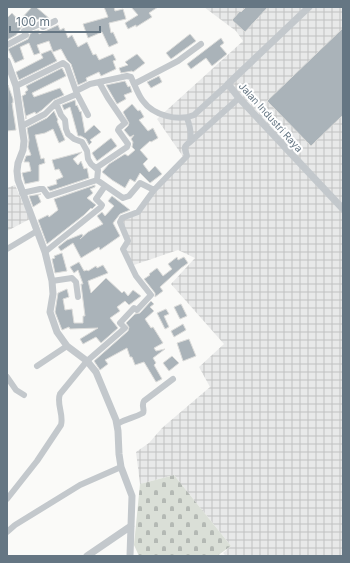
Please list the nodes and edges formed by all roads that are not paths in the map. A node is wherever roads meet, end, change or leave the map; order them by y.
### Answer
1 (309, 7) edge
2 (55, 21) dead end
3 (201, 44) dead end
4 (7, 45) edge
5 (7, 61) edge
6 (99, 82) junction
7 (134, 84) junction
8 (228, 84) junction
9 (16, 86) junction
10 (76, 93) junction
11 (239, 98) junction
12 (56, 102) junction
13 (88, 115) dead end
14 (187, 118) junction
15 (22, 126) junction
16 (190, 142) junction
17 (96, 168) junction
18 (97, 180) junction
19 (105, 186) junction
20 (154, 190) junction
21 (22, 193) junction
22 (343, 209) edge
23 (37, 230) junction
24 (7, 249) edge
25 (45, 252) junction
26 (52, 281) junction
27 (78, 297) dead end
28 (67, 346) junction
29 (87, 361) junction
30 (37, 366) dead end
31 (7, 377) edge
32 (173, 379) dead end
33 (24, 395) dead end
34 (117, 424) junction
35 (121, 467) junction
36 (7, 499) edge
37 (131, 526) junction
38 (7, 532) edge
39 (87, 556) edge
40 (130, 556) edge

1 - 8 street, Jalan Industri Raya
2 - 4 street
3 - 7 street
5 - 9 street
6 - 7 street
6 - 10 street
6 - 17 street
7 - 14 street
8 - 11 street, Jalan Industri Raya
8 - 14 street
9 - 10 street
9 - 15 street
10 - 12 street
10 - 13 street
11 - 16 street
11 - 22 street, Jalan Industri Raya
12 - 15 street
12 - 17 street
14 - 16 street
15 - 21 street
16 - 20 street
17 - 18 street
18 - 19 street
18 - 21 street
19 - 20 street
19 - 25 street
20 - 29 street
21 - 23 street
23 - 24 street
23 - 25 street
25 - 26 street
26 - 27 street
26 - 28 street
28 - 29 street
28 - 30 street
29 - 34 street
29 - 36 street
31 - 33 street
32 - 34 street
34 - 35 street
35 - 37 street
35 - 38 street
37 - 39 street
37 - 40 street

